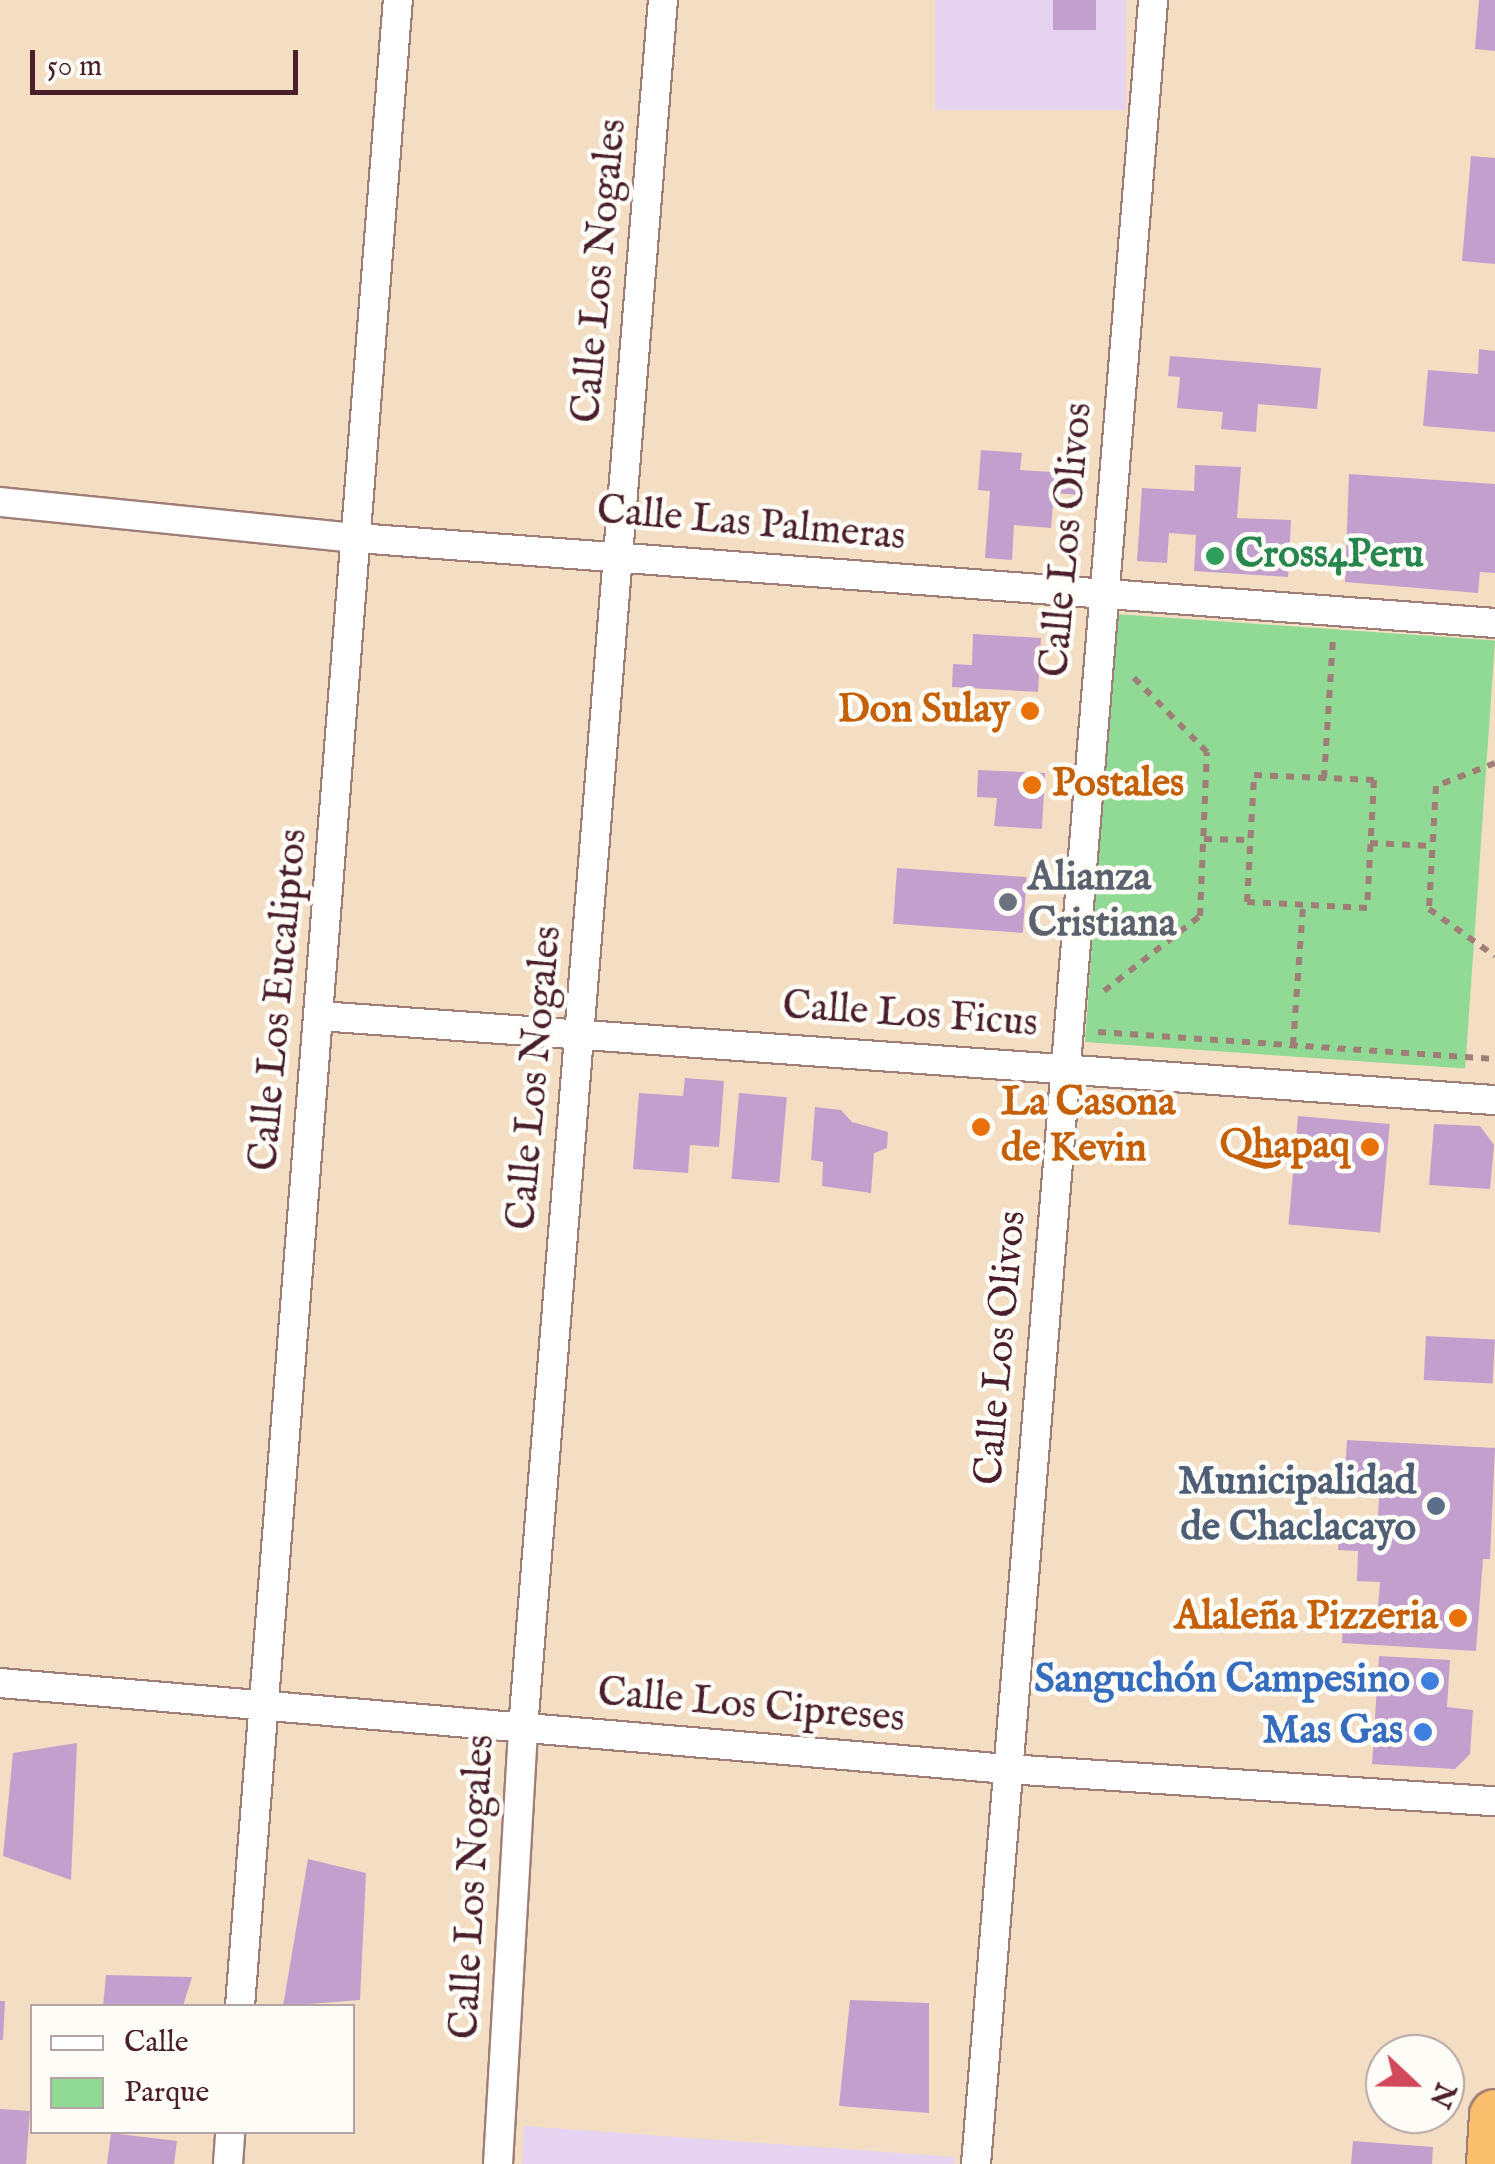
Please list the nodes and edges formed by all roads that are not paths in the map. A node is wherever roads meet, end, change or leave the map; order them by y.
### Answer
1 (398, 0) edge
2 (664, 0) edge
3 (1153, 0) edge
4 (0, 502) edge
5 (357, 538) junction
6 (618, 554) junction
7 (1104, 596) junction
8 (1495, 623) edge
9 (320, 1016) junction
10 (580, 1034) junction
11 (1064, 1067) junction
12 (1495, 1100) edge
13 (0, 1682) edge
14 (264, 1703) junction
15 (523, 1728) junction
16 (1008, 1769) junction
17 (1495, 1801) edge
18 (240, 2004) edge
19 (1495, 2115) edge
20 (230, 2134) edge
21 (228, 2164) edge
22 (498, 2164) edge
23 (976, 2164) edge
24 (1492, 2164) edge

1 - 5 street, Calle Los Eucaliptos
2 - 6 street, Calle Los Nogales
3 - 7 street, Calle Los Olivos
4 - 5 street, Calle Las Palmeras
5 - 6 street, Calle Las Palmeras
5 - 9 street, Calle Los Eucaliptos
6 - 7 street, Calle Las Palmeras
6 - 10 street, Calle Los Nogales
7 - 8 street, Calle Las Palmeras
7 - 11 street, Calle Los Olivos
9 - 10 street, Calle Los Ficus
9 - 14 street, Calle Los Eucaliptos
10 - 11 street, Calle Los Ficus
10 - 15 street, Calle Los Nogales
11 - 12 street, Calle Los Ficus
11 - 16 street, Calle Los Olivos
13 - 14 street, Calle Los Cipreses
14 - 15 street, Calle Los Cipreses
14 - 18 street, Calle Los Eucaliptos
15 - 16 street, Calle Los Cipreses
15 - 22 street, Calle Los Nogales
16 - 17 street, Calle Los Cipreses
16 - 23 street, Calle Los Olivos
19 - 24 highway
20 - 21 street

